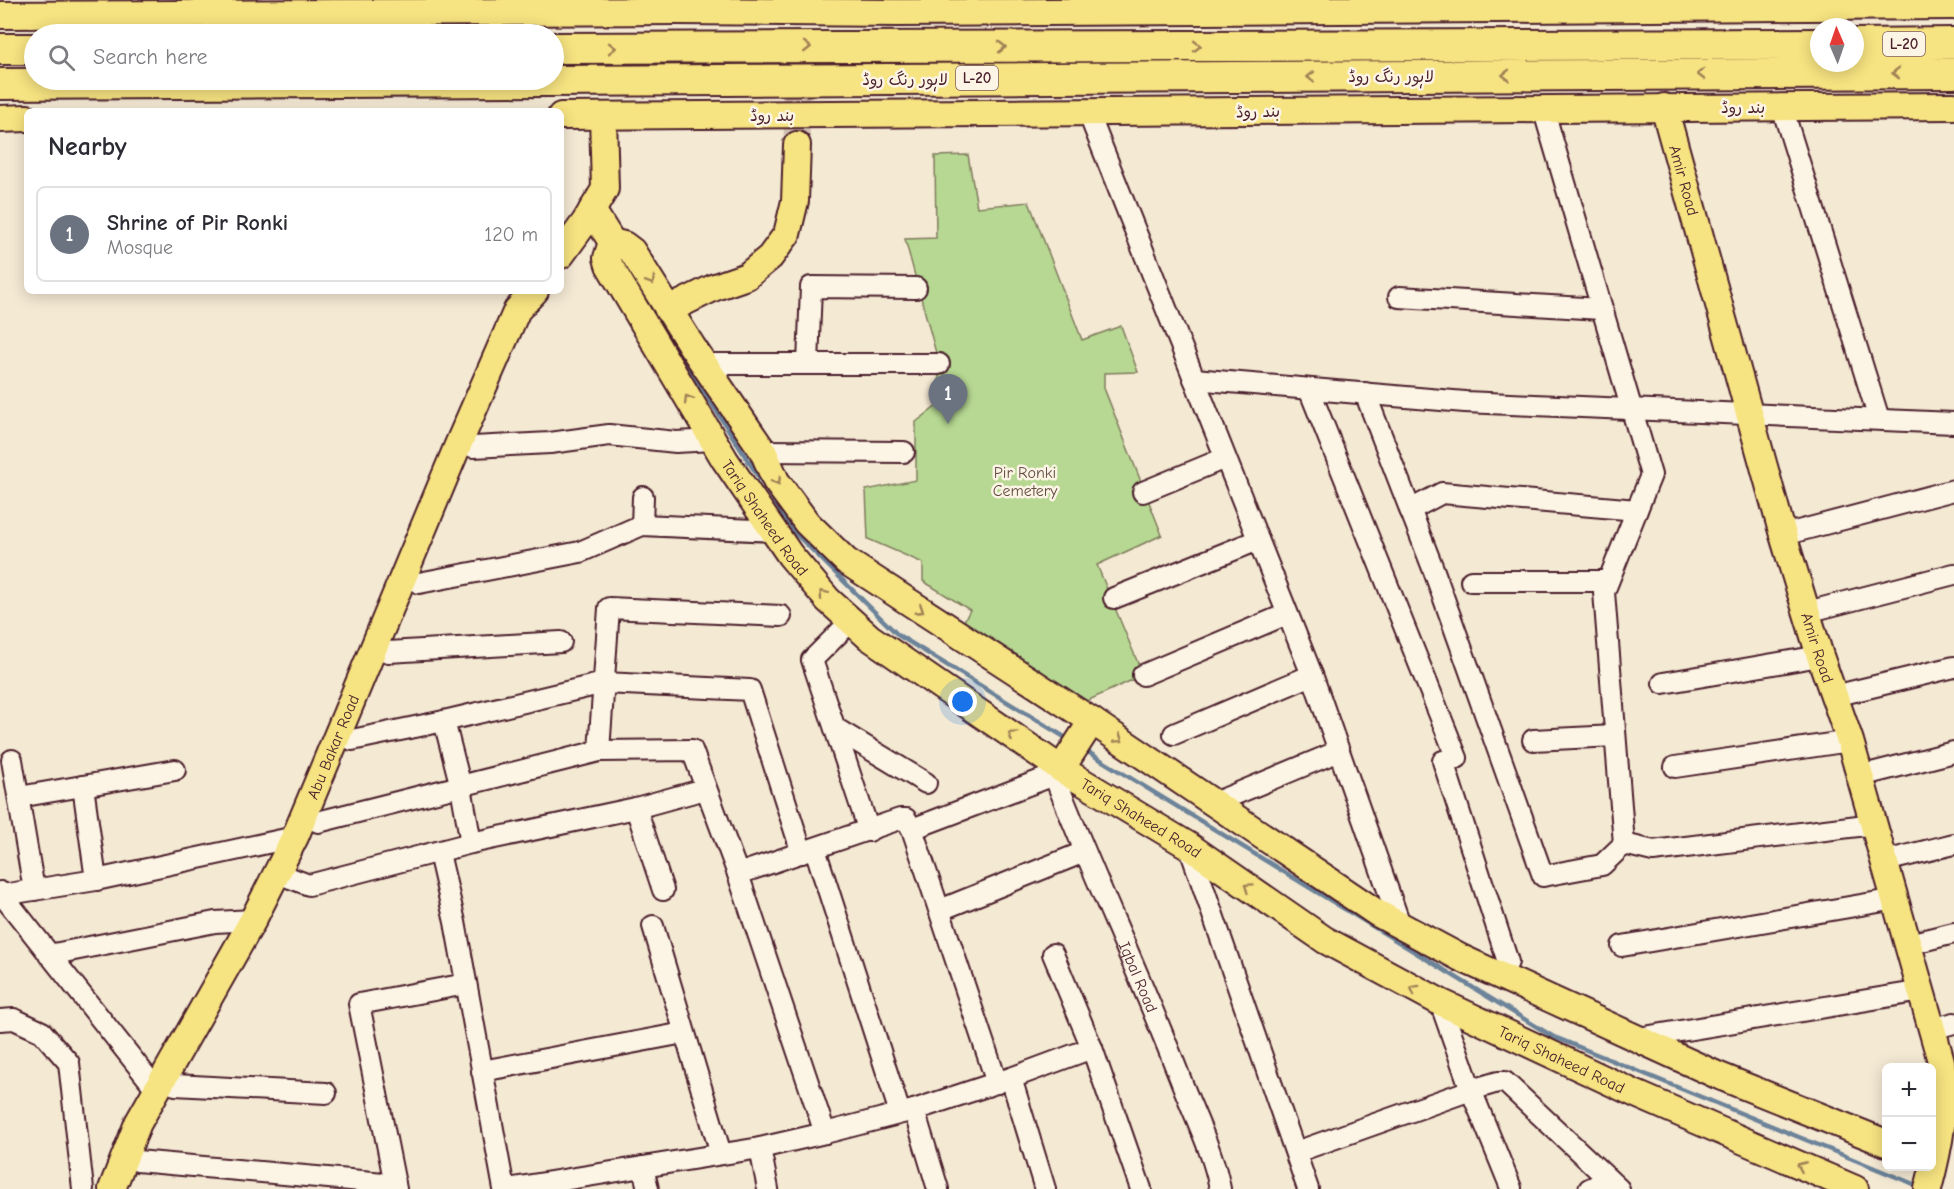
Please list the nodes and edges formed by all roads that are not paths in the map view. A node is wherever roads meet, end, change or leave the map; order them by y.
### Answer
1 (1507, 4) edge
2 (1796, 4) edge
3 (1297, 5) edge
4 (332, 6) edge
5 (682, 6) edge
6 (750, 6) edge
7 (898, 6) edge
8 (1954, 6) edge
9 (164, 8) edge
10 (0, 15) edge
11 (1954, 43) edge
12 (1810, 44) edge
13 (1864, 44) edge
14 (564, 48) edge
15 (24, 49) edge
16 (0, 50) edge
17 (1954, 73) edge
18 (564, 81) edge
19 (0, 84) edge
20 (24, 84) edge
21 (1954, 106) edge
22 (1664, 107) junction
23 (1782, 107) junction
24 (1543, 108) junction
25 (1088, 112) junction
26 (564, 116) edge
27 (603, 116) junction
28 (24, 118) edge
29 (0, 119) edge
30 (796, 145) tunnel mouth
31 (592, 210) junction
32 (612, 242) junction
33 (564, 251) edge
34 (916, 288) dead end
35 (532, 294) edge
36 (533, 294) edge
37 (1399, 297) dead end
38 (1602, 309) junction
39 (668, 310) junction
40 (705, 364) junction
41 (808, 364) junction
42 (939, 364) dead end
43 (1194, 379) junction
44 (1309, 389) junction
45 (1365, 393) junction
46 (1631, 410) junction
47 (1750, 416) junction
48 (1879, 419) junction
49 (1954, 423) edge
50 (712, 440) junction
51 (473, 447) junction
52 (762, 451) junction
53 (904, 452) dead end
54 (1225, 458) junction
55 (1954, 490) edge
56 (1143, 492) dead end
57 (643, 497) dead end
58 (1410, 510) junction
59 (1637, 510) junction
60 (642, 525) junction
61 (774, 531) junction
62 (1783, 535) junction
63 (1258, 540) junction
64 (1954, 574) edge
65 (1471, 581) dead end
66 (1608, 581) junction
67 (419, 583) junction
68 (1114, 598) dead end
69 (1807, 612) junction
70 (1287, 614) junction
71 (781, 616) dead end
72 (851, 621) junction
73 (561, 642) dead end
74 (388, 652) junction
75 (1820, 656) junction
76 (1954, 667) edge
77 (1143, 675) dead end
78 (1312, 675) junction
79 (604, 683) junction
80 (1663, 683) dead end
81 (1834, 696) junction
82 (444, 721) junction
83 (1091, 724) junction
84 (835, 728) junction
85 (1174, 734) dead end
86 (1615, 736) junction
87 (352, 740) junction
88 (1533, 740) dead end
89 (1850, 741) junction
90 (599, 751) junction
91 (1339, 751) junction
92 (1954, 752) edge
93 (12, 760) dead end
94 (1675, 767) dead end
95 (1061, 768) junction
96 (175, 770) dead end
97 (1860, 776) junction
98 (926, 783) dead end
99 (83, 786) junction
100 (461, 787) junction
101 (705, 789) junction
102 (19, 797) junction
103 (1214, 803) junction
104 (636, 808) junction
105 (318, 822) junction
106 (1874, 824) junction
107 (912, 829) junction
108 (869, 831) junction
109 (295, 837) junction
110 (471, 843) junction
111 (1624, 844) junction
112 (1954, 844) edge
113 (1189, 846) junction
114 (809, 851) junction
115 (1084, 852) junction
116 (439, 853) junction
117 (1885, 861) junction
118 (738, 874) junction
119 (283, 876) junction
120 (96, 880) junction
121 (34, 890) junction
122 (663, 890) dead end
123 (1, 894) edge
124 (1896, 899) junction
125 (940, 910) junction
126 (253, 920) junction
127 (653, 926) dead end
128 (1401, 927) junction
129 (1954, 933) edge
130 (1909, 944) junction
131 (1622, 946) dead end
132 (1053, 954) dead end
133 (49, 955) junction
134 (1500, 976) junction
135 (466, 984) junction
136 (1922, 991) junction
137 (1440, 1002) junction
138 (0, 1020) edge
139 (1943, 1026) edge
140 (684, 1033) junction
141 (1638, 1038) junction
142 (1092, 1048) junction
143 (482, 1071) junction
144 (1004, 1081) junction
145 (166, 1087) junction
146 (1471, 1090) junction
147 (326, 1093) dead end
148 (907, 1111) junction
149 (825, 1133) junction
150 (1882, 1141) edge
151 (760, 1148) junction
152 (1296, 1152) junction
153 (1941, 1152) edge
154 (721, 1154) junction
155 (131, 1157) junction
156 (644, 1167) junction
157 (1614, 1185) edge
158 (395, 1187) edge
159 (1511, 1188) edge
160 (83, 1189) edge
161 (112, 1189) edge
162 (126, 1189) edge
163 (505, 1189) edge
164 (648, 1189) edge
165 (768, 1189) edge
166 (938, 1189) edge
167 (1045, 1189) edge
168 (1141, 1189) edge
169 (1220, 1189) edge
170 (1308, 1189) edge
171 (1589, 1189) edge
172 (1855, 1189) edge

1 - 2 main road
1 - 3 main road
2 - 8 main road
3 - 7 main road
4 - 5 main road
4 - 9 main road
5 - 6 main road
6 - 7 main road
9 - 10 main road
11 - 13 highway, L-20
14 -> 12 highway, لاہور رنگ روڈ / L-20
15 - 16 highway
17 -> 18 highway, لاہور رنگ روڈ / L-20
20 -> 19 highway, لاہور رنگ روڈ / L-20
21 - 23 main road, بند روڈ
22 - 23 main road, بند روڈ
22 - 24 main road, بند روڈ
22 - 47 main road, Amir Road
23 - 48 street
24 - 25 main road, بند روڈ
24 - 38 street
25 - 27 main road, بند روڈ
25 - 43 street
26 - 27 main road, بند روڈ
27 - 31 main road
28 - 29 main road
30 - 39 main road
31 - 32 main road, Tariq Shaheed Road
31 - 33 main road
32 -> 39 main road, Tariq Shaheed Road
50 -> 32 main road, Tariq Shaheed Road
34 - 41 street
35 - 109 main road, Abu Bakar Road
36 - 51 main road, Abu Bakar Road
37 - 38 street
38 - 46 street
39 - 40 main road, Tariq Shaheed Road
40 - 41 street
40 - 52 main road, Tariq Shaheed Road
41 - 42 street
43 - 44 street
43 - 54 street
44 - 45 street
44 - 134 street
45 - 46 street
45 - 58 street
46 - 47 street
46 - 59 street
47 - 48 street
47 - 62 main road, Amir Road
48 - 49 street
50 - 51 street
50 - 61 main road, Tariq Shaheed Road
51 - 67 main road, Abu Bakar Road
52 - 53 street
52 -> 83 main road, Tariq Shaheed Road
54 - 56 street
54 - 63 street
55 - 62 street
57 - 60 street
58 - 59 street
58 - 111 street
59 - 66 street
60 - 61 street
60 - 67 street
72 -> 61 main road, Tariq Shaheed Road
62 - 69 main road, Amir Road
63 - 68 street
63 - 70 street
64 - 69 street
65 - 66 street
66 - 86 street
67 - 74 main road, Abu Bakar Road
69 - 75 main road, Amir Road
70 - 77 street
70 - 78 street
71 - 79 street
72 - 84 street
95 -> 72 main road, Tariq Shaheed Road
73 - 74 street
74 - 87 main road, Abu Bakar Road
75 - 80 street
75 - 81 main road, Amir Road
76 - 81 street
78 - 85 street
78 - 91 street
79 - 82 street
79 - 90 street
79 - 114 street
81 - 89 main road, Amir Road
82 - 87 street
82 - 100 street
83 - 95 main road
83 -> 103 main road, Tariq Shaheed Road
84 - 98 street
84 - 108 street
86 - 88 street
86 - 111 street
87 - 105 main road, Abu Bakar Road
89 - 94 street
89 - 97 main road, Amir Road
90 - 100 street
90 - 101 street
91 - 103 street
91 - 128 street
92 - 97 street
93 - 102 street
95 - 107 street
95 - 113 main road, Tariq Shaheed Road
95 - 115 street, Iqbal Road
96 - 99 street
97 - 106 main road, Amir Road
99 - 102 street
99 - 120 street
100 - 105 street
100 - 110 street
101 - 104 street
101 - 118 street
102 - 121 street
103 - 128 main road, Tariq Shaheed Road
104 - 110 street
104 - 122 street
105 - 119 main road, Abu Bakar Road
106 - 111 street
106 - 117 main road, Amir Road
107 - 108 street
107 - 125 street
108 - 114 street
109 - 119 main road, Abu Bakar Road
109 - 120 street
110 - 116 street
112 - 117 street
137 -> 113 main road, Tariq Shaheed Road
113 - 152 street
114 - 118 street
114 - 148 street
115 - 125 street
115 - 169 street, Iqbal Road
116 - 119 street
116 - 135 street
117 - 124 main road, Amir Road
118 - 149 street
119 - 126 main road, Abu Bakar Road
119 - 145 main road, Abu Bakar Road
120 - 121 street
121 - 123 street
123 - 133 street
124 - 130 main road, Amir Road
124 - 131 street
125 - 144 street
126 - 133 street
126 - 145 main road, Abu Bakar Road
127 - 140 street
128 - 134 main road, Tariq Shaheed Road
129 - 130 street
130 - 136 main road, Amir Road
132 - 142 street
133 - 145 street
134 - 141 main road, Tariq Shaheed Road
135 - 143 street
135 - 158 street
136 - 139 main road, Amir Road
136 - 141 street
137 - 146 street
172 -> 137 main road, Tariq Shaheed Road
138 - 160 street
139 - 153 main road, Amir Road
140 - 143 street
140 - 154 street
141 - 150 main road, Tariq Shaheed Road
142 - 144 street
142 - 168 street
143 - 163 street
144 - 148 street
144 - 167 street
145 - 147 street
145 - 155 main road, Abu Bakar Road
146 - 152 street
146 - 157 street
146 - 159 street
148 - 149 street
148 - 166 street
149 - 151 street
151 - 154 street
151 - 165 street
152 - 170 street
154 - 156 street
155 - 158 street
155 - 161 main road, Abu Bakar Road
155 - 162 main road, Abu Bakar Road
156 - 163 street
156 - 164 street
157 - 171 street

